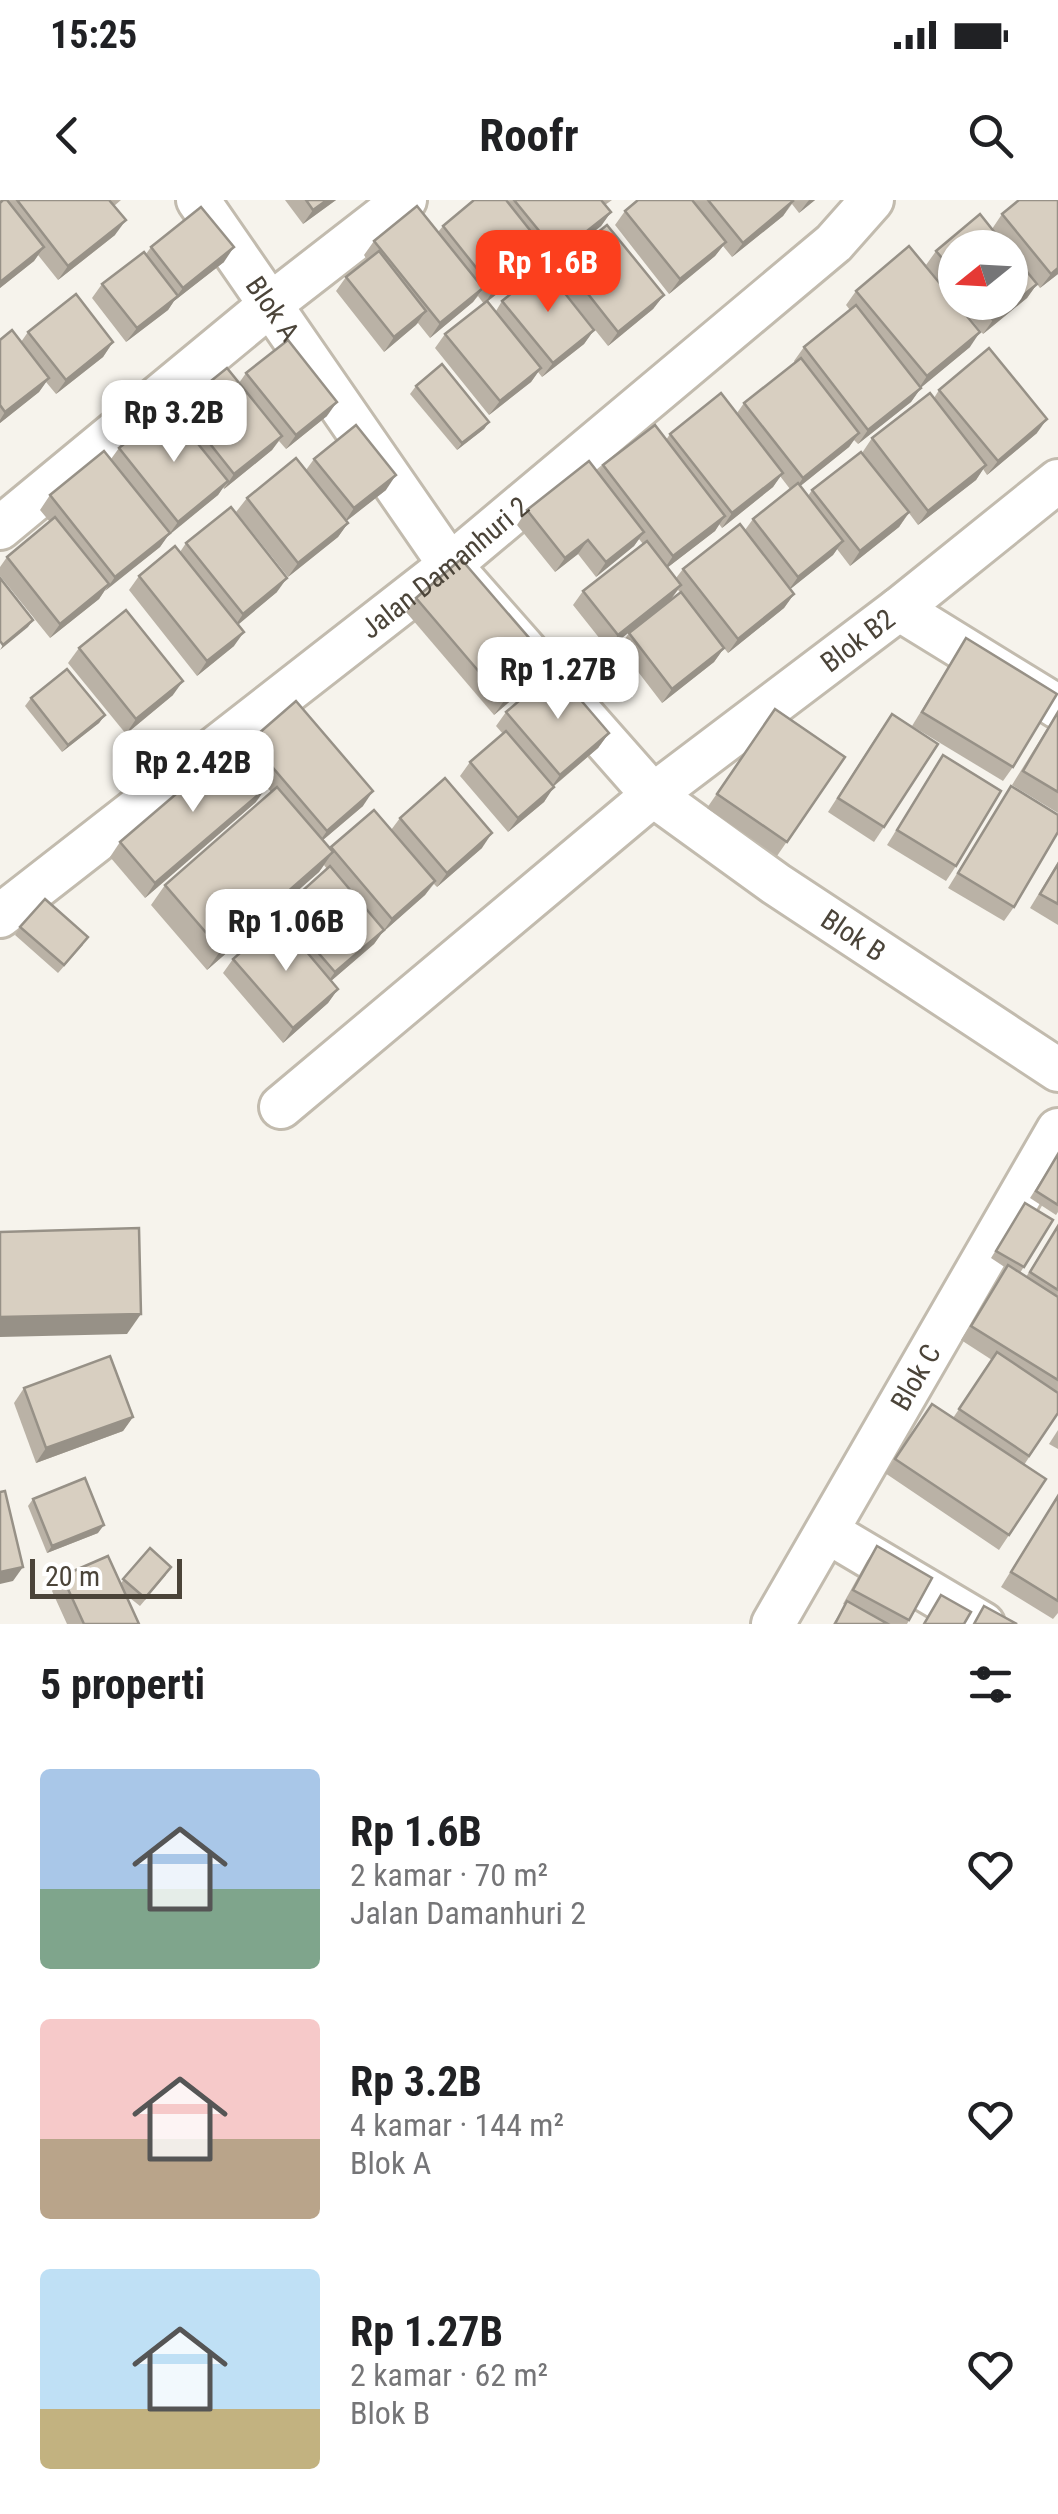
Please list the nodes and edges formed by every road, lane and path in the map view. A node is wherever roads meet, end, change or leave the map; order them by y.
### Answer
1 (198, 200) edge
2 (405, 200) edge
3 (872, 200) edge
4 (271, 304) junction
5 (1058, 481) edge
6 (0, 528) edge
7 (450, 565) junction
8 (899, 609) junction
9 (1058, 707) edge
10 (653, 795) junction
11 (0, 916) edge
12 (1058, 1070) edge
13 (280, 1106) dead end
14 (1058, 1130) edge
15 (828, 1532) junction
16 (773, 1624) edge
17 (983, 1624) edge

1 - 4 street, Blok A
2 - 4 street
3 - 7 street, Jalan Damanhuri 2
4 - 6 street
4 - 7 street, Blok A
5 - 8 street, Blok B2
7 - 10 street, Blok A
7 - 11 street, Jalan Damanhuri 2
8 - 9 street
8 - 10 street, Blok B2
10 - 12 street, Blok B
10 - 13 street, Blok B2
14 - 15 street, Blok C
15 - 16 street, Blok C
15 - 17 street

